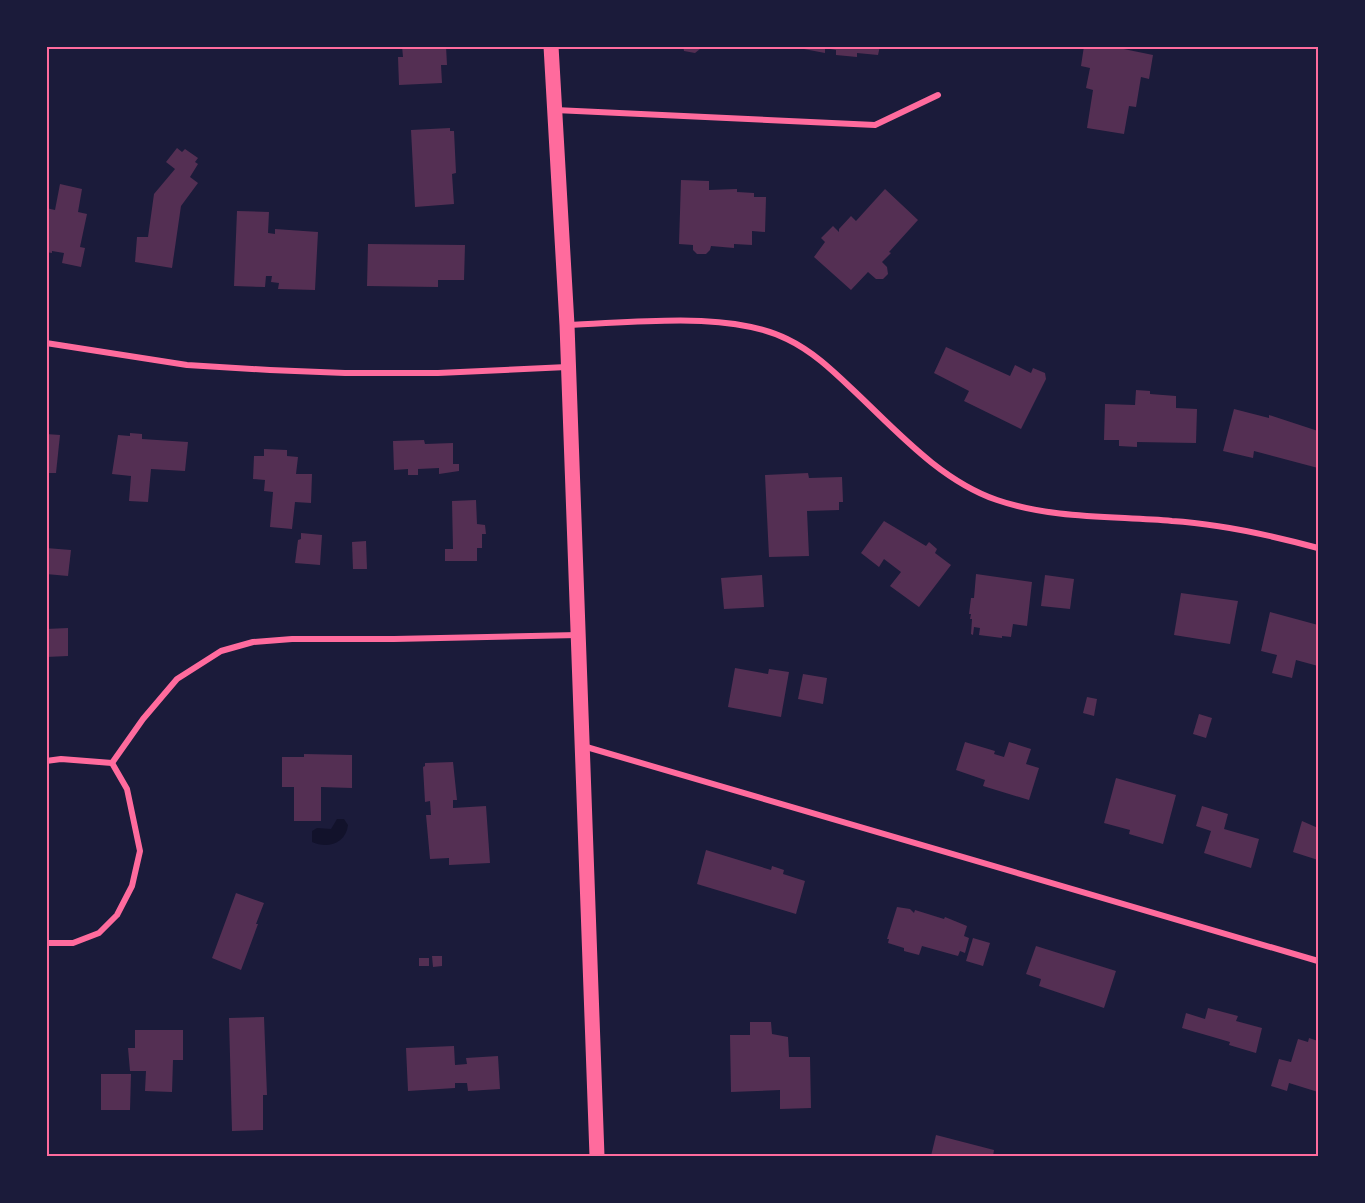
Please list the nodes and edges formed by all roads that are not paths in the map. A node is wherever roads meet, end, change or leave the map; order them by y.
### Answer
1 (551, 46) edge
2 (938, 95) dead end
3 (553, 110) junction
4 (567, 325) junction
5 (46, 343) edge
6 (568, 367) junction
7 (1318, 548) edge
8 (578, 635) junction
9 (582, 746) junction
10 (46, 760) edge
11 (112, 763) junction
12 (46, 943) edge
13 (1318, 961) edge
14 (597, 1156) edge

1 - 3 main road
2 - 3 street
3 - 4 main road
4 - 6 main road
4 - 7 street
5 - 6 street
6 - 8 main road
8 - 9 main road
8 - 11 street
9 - 13 street
9 - 14 main road
10 - 11 street
11 - 12 street

